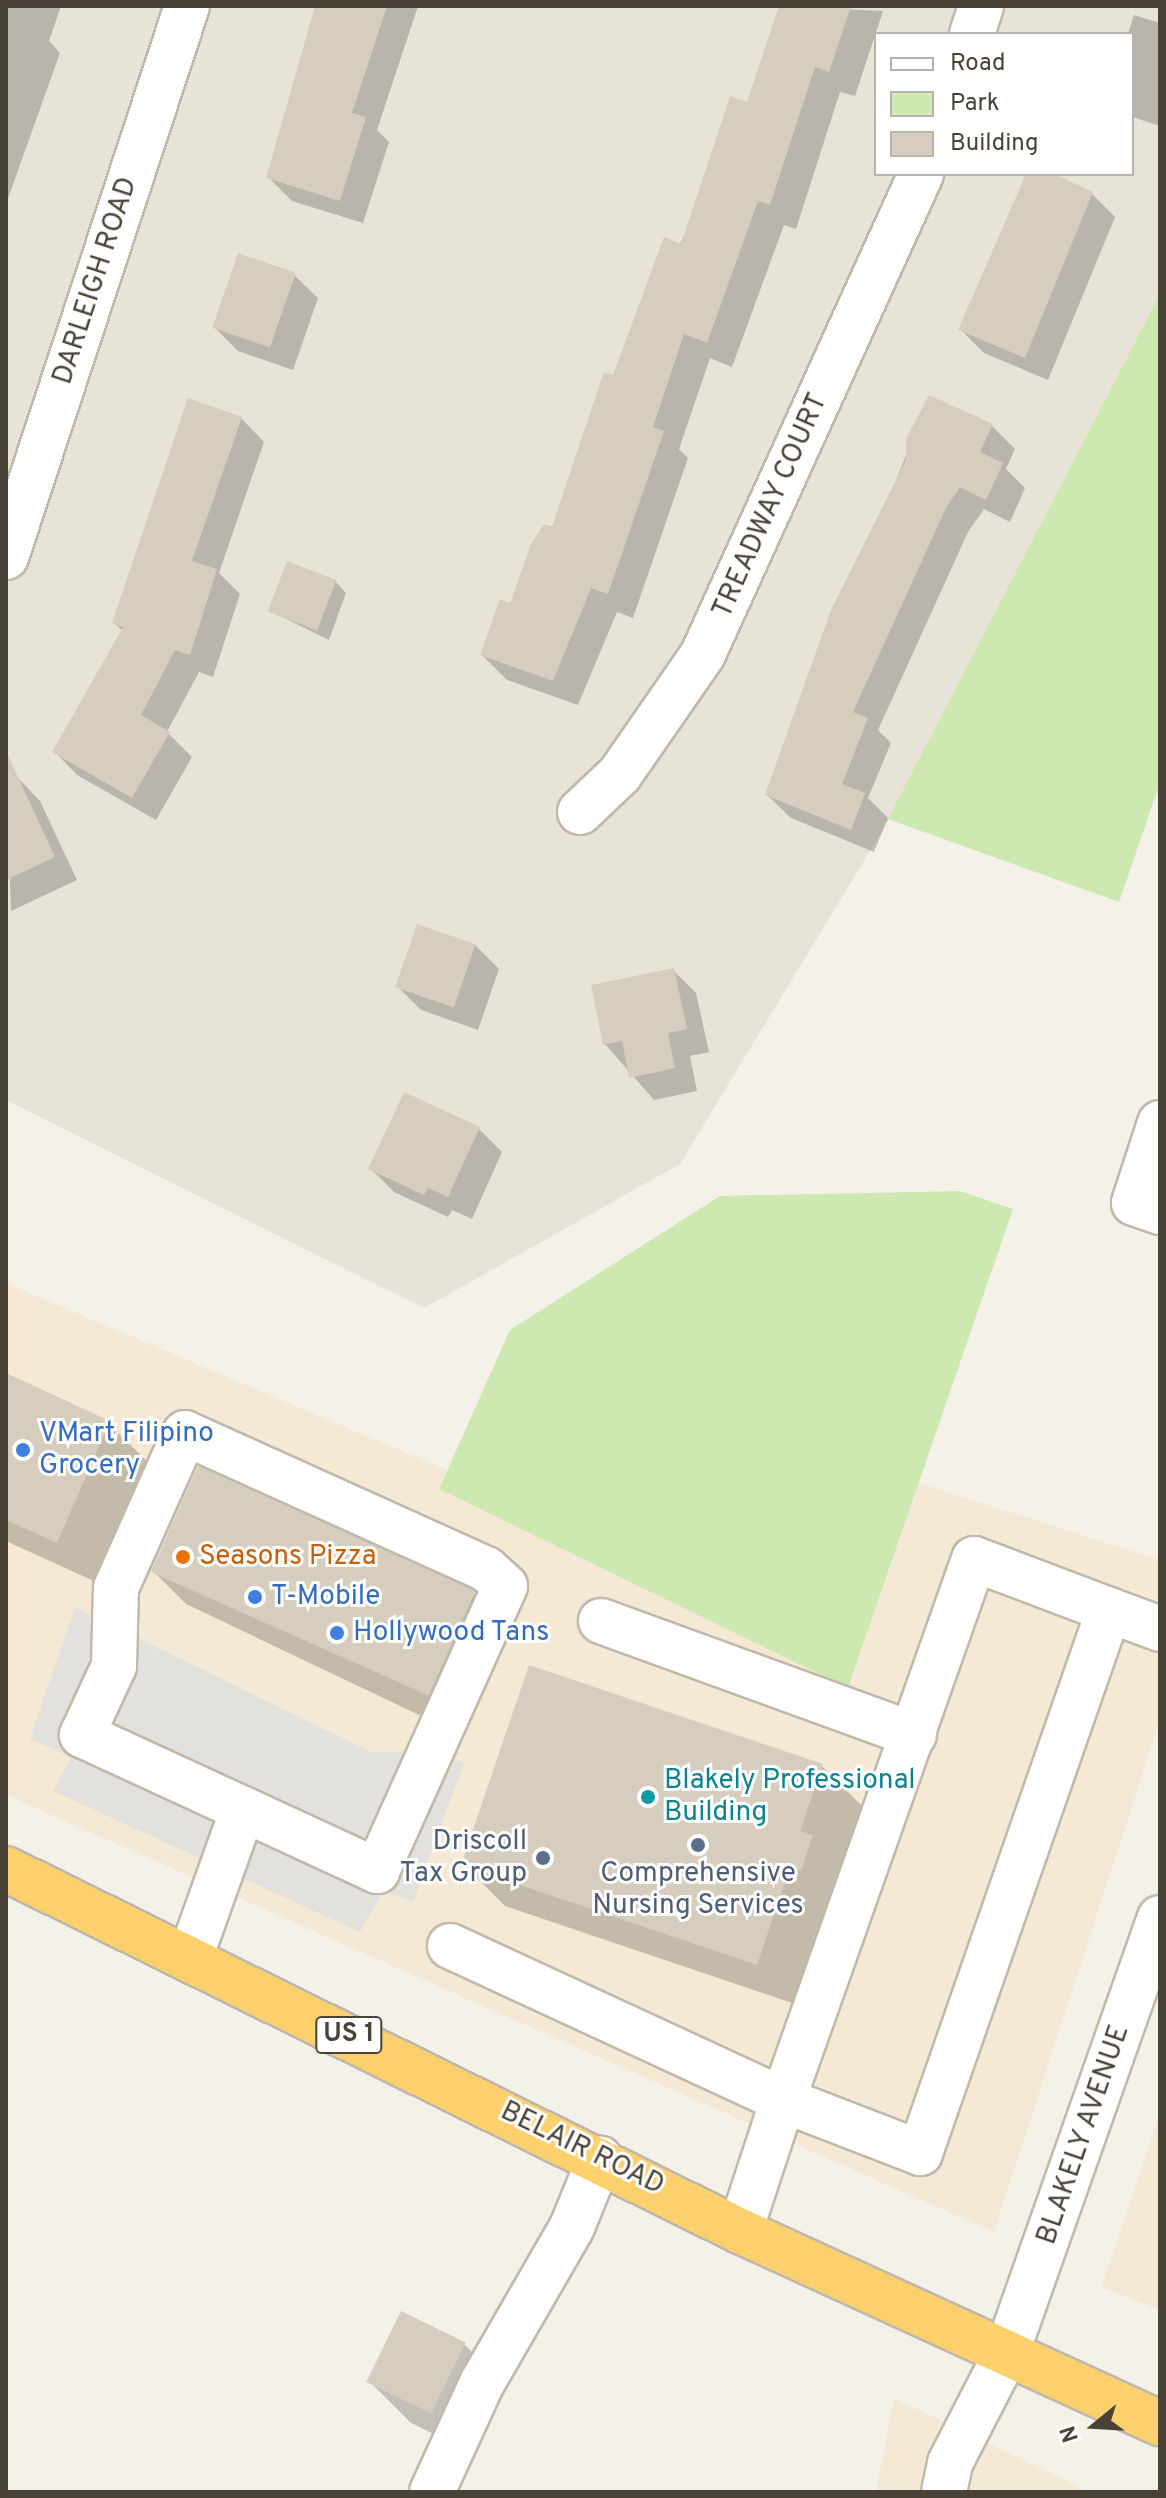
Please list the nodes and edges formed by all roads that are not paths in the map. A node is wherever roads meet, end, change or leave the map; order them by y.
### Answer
1 (187, 6) edge
2 (981, 6) edge
3 (973, 32) edge
4 (920, 176) edge
5 (6, 557) edge
6 (580, 812) dead end
7 (1160, 1123) edge
8 (1160, 1212) edge
9 (1109, 1610) junction
10 (601, 1621) dead end
11 (1160, 1629) edge
12 (914, 1735) junction
13 (243, 1809) junction
14 (6, 1869) edge
15 (1160, 1918) edge
16 (450, 1946) dead end
17 (190, 1958) junction
18 (783, 2100) junction
19 (600, 2158) junction
20 (740, 2231) junction
21 (1007, 2352) junction
22 (1160, 2423) edge
23 (432, 2492) edge
24 (944, 2492) edge

1 - 5 street, DARLEIGH ROAD
2 - 3 street
4 - 6 street, TREADWAY COURT
7 - 8 street
9 - 11 street
9 - 12 street
9 - 18 street
10 - 12 street
12 - 18 street
13 - 13 street
13 - 17 street
14 - 17 highway, BELAIR ROAD / US 1
15 - 21 street, BLAKELY AVENUE
16 - 18 street
17 - 19 highway, BELAIR ROAD / US 1
18 - 20 street
19 - 20 highway, BELAIR ROAD / US 1
19 - 23 street
20 - 21 highway, BELAIR ROAD / US 1
21 - 22 highway, BELAIR ROAD / US 1
21 - 24 street, BLAKELY AVENUE

